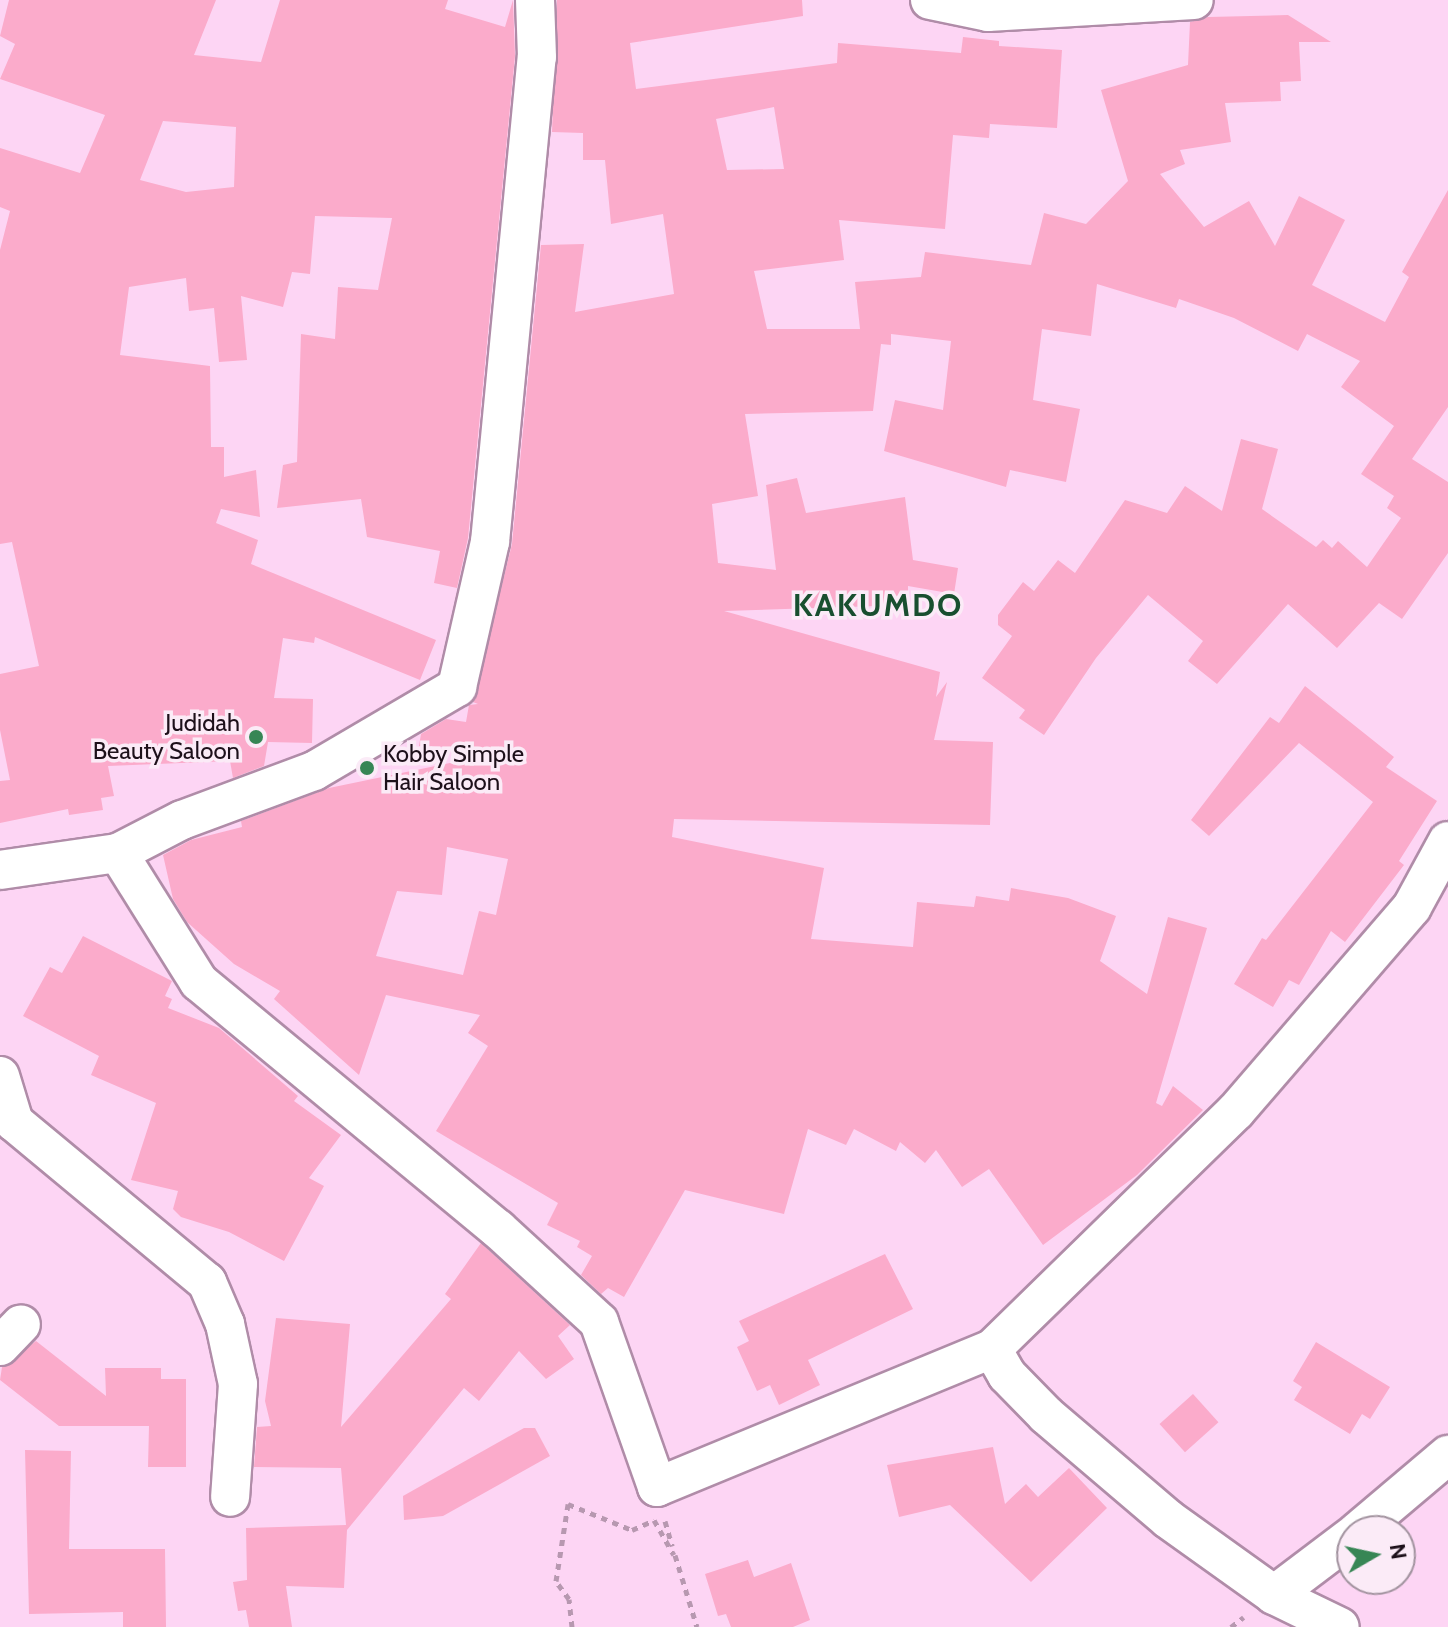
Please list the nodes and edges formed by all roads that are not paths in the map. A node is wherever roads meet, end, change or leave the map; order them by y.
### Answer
1 (535, 0) edge
2 (1194, 0) edge
3 (931, 1) edge
4 (1448, 841) edge
5 (118, 853) junction
6 (0, 870) edge
7 (0, 1076) edge
8 (992, 1349) junction
9 (1448, 1455) edge
10 (230, 1497) dead end
11 (1377, 1515) edge
12 (1336, 1548) edge
13 (1274, 1595) junction
14 (1340, 1627) edge

1 - 5 street
2 - 3 street
4 - 8 street
5 - 6 street
5 - 8 street
7 - 10 street
8 - 13 street
9 - 11 street
12 - 13 street
13 - 14 street

